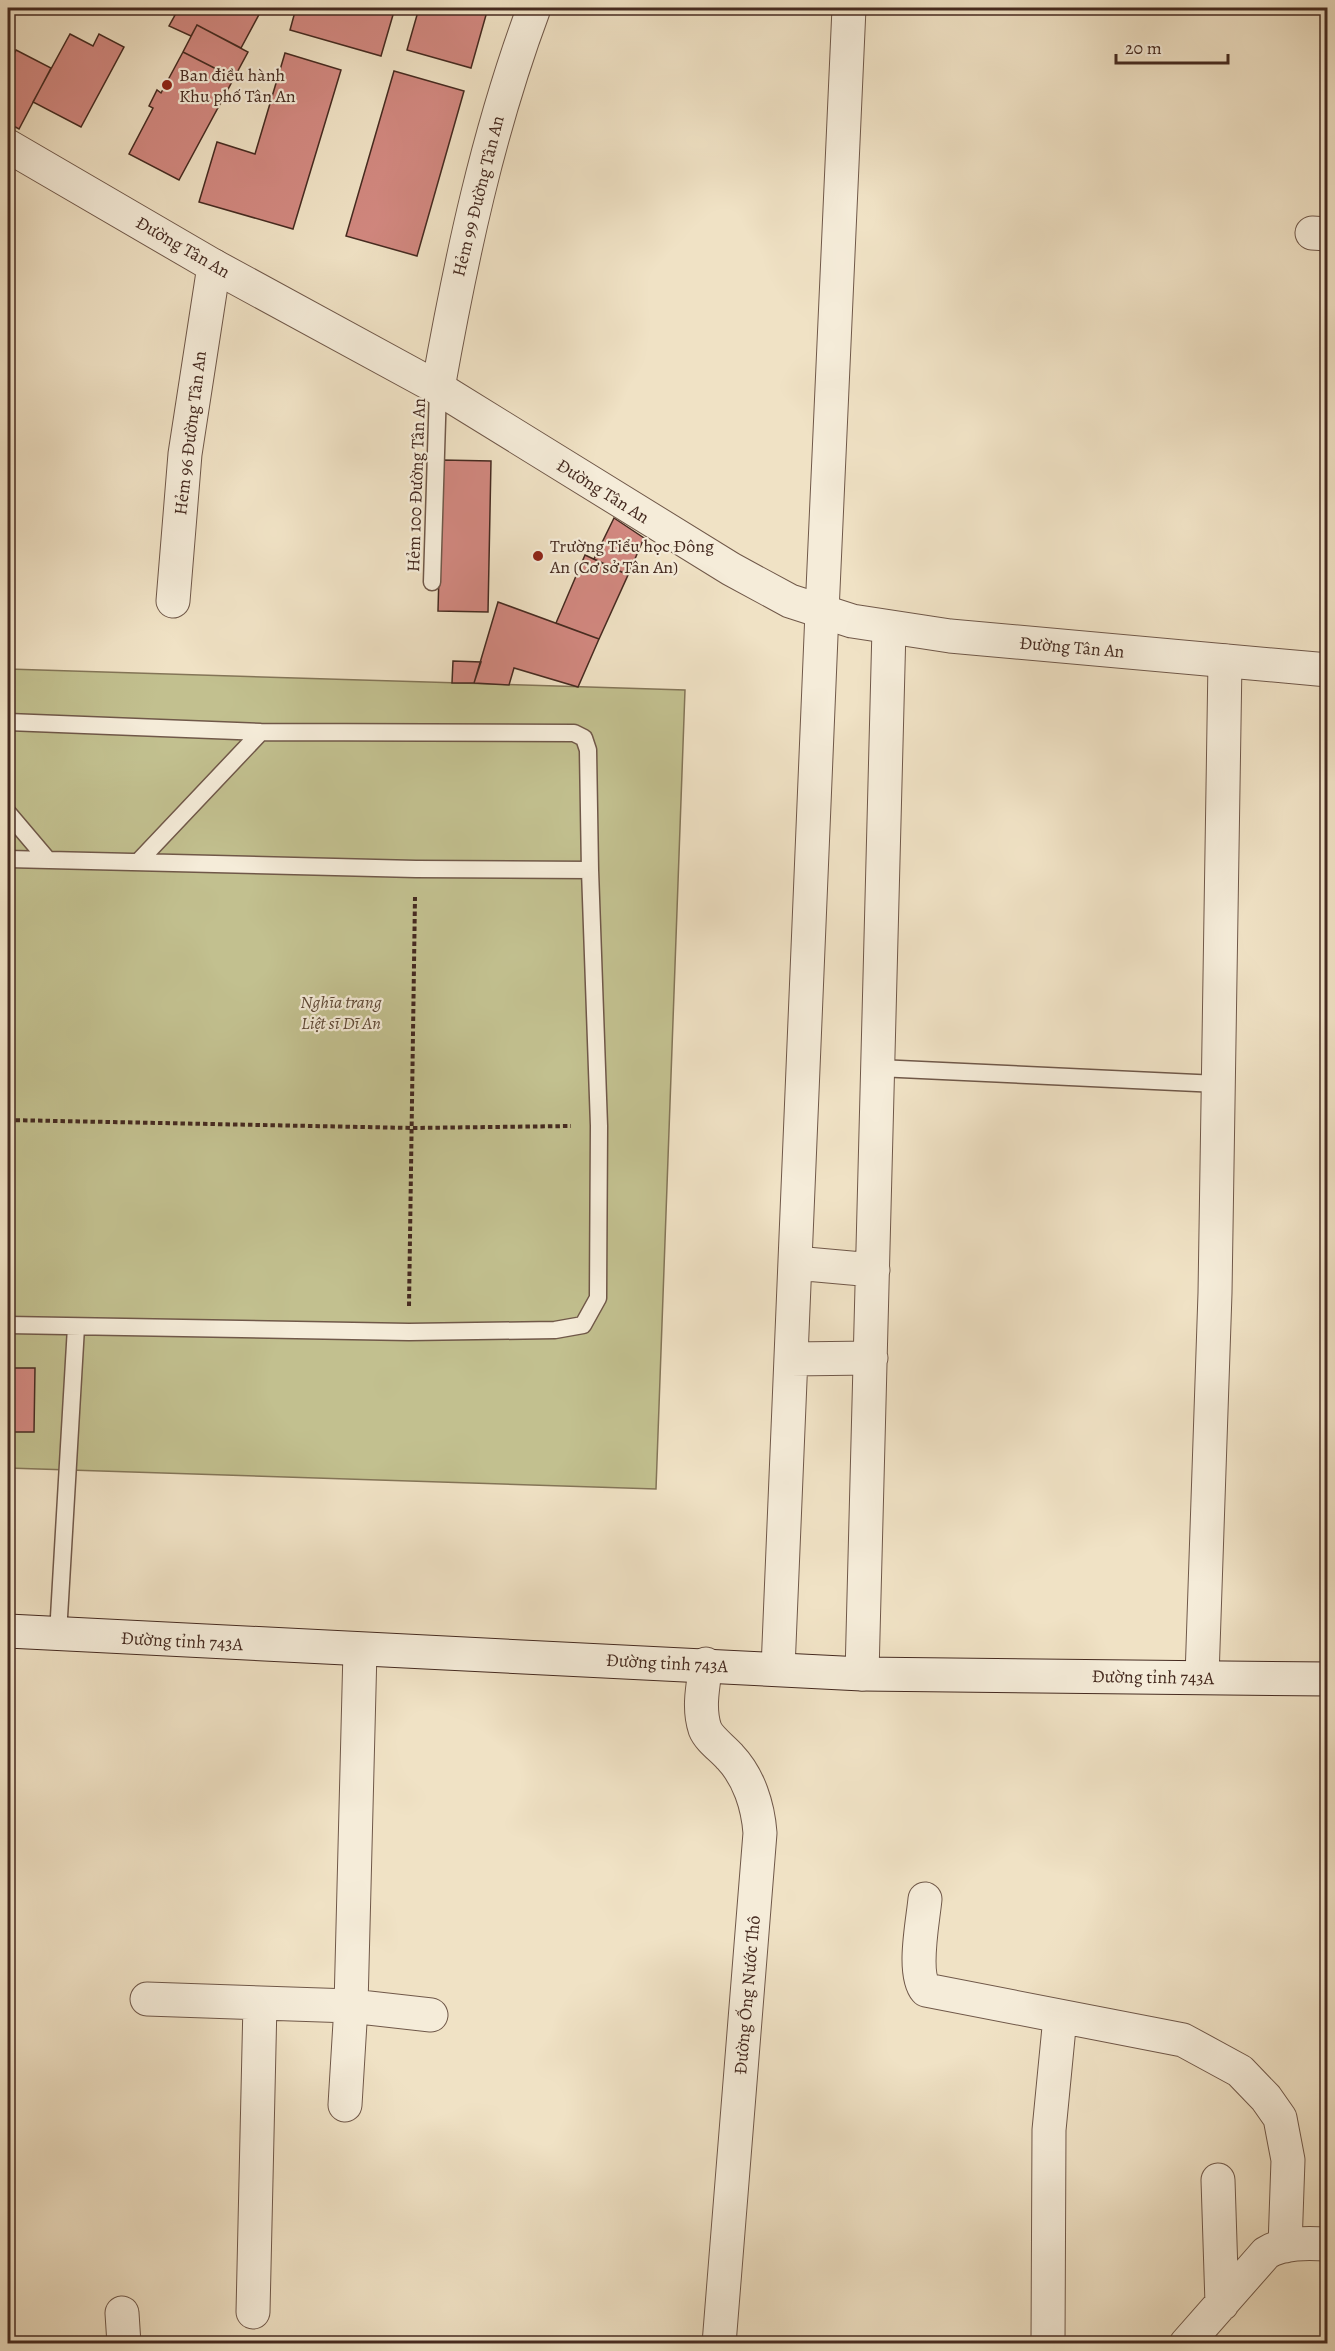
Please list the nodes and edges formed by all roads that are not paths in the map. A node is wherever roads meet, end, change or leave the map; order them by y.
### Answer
1 (534, 8) edge
2 (849, 8) edge
3 (8, 146) edge
4 (214, 266) junction
5 (438, 388) junction
6 (432, 582) dead end
7 (173, 602) dead end
8 (822, 612) junction
9 (889, 628) junction
10 (1225, 661) junction
11 (1328, 670) edge
12 (8, 722) edge
13 (261, 732) junction
14 (8, 813) edge
15 (8, 859) edge
16 (47, 859) junction
17 (138, 862) junction
18 (590, 870) junction
19 (879, 1068) junction
20 (1218, 1084) junction
21 (795, 1263) junction
22 (873, 1270) junction
23 (8, 1325) edge
24 (76, 1327) junction
25 (871, 1358) junction
26 (791, 1359) junction
27 (8, 1632) edge
28 (58, 1634) junction
29 (360, 1650) junction
30 (706, 1664) junction
31 (778, 1669) junction
32 (862, 1674) junction
33 (1202, 1677) junction
34 (1328, 1678) edge
35 (925, 1899) dead end
36 (147, 1999) dead end
37 (260, 2003) junction
38 (351, 2006) junction
39 (431, 2015) dead end
40 (1060, 2017) junction
41 (345, 2105) dead end
42 (1218, 2180) dead end
43 (1328, 2244) edge
44 (1285, 2246) junction
45 (1222, 2304) junction
46 (253, 2312) dead end
47 (719, 2343) edge
48 (1048, 2343) edge
49 (1186, 2343) edge

1 - 5 street, Hẻm 99 Đường Tân An
2 - 8 street
3 - 4 street, Đường Tân An
4 - 5 street, Đường Tân An
4 - 7 street, Hẻm 96 Đường Tân An
5 - 6 lane, Hẻm 100 Đường Tân An
5 - 8 street, Đường Tân An
8 - 9 street, Đường Tân An
8 - 21 street
9 - 10 street, Đường Tân An
9 - 19 street
10 - 11 street, Đường Tân An
10 - 20 street
12 - 13 lane
13 - 17 lane
13 - 18 lane
14 - 16 lane
15 - 16 lane
16 - 17 lane
17 - 18 lane
18 - 24 lane
19 - 20 lane
19 - 22 street
20 - 33 street
21 - 22 street
21 - 26 street
22 - 25 street
23 - 24 lane
24 - 28 lane
25 - 26 street
25 - 32 street
26 - 31 street
27 - 28 street, Đường tỉnh 743A
28 - 29 street, Đường tỉnh 743A
29 - 30 street, Đường tỉnh 743A
29 - 38 street
30 - 31 street, Đường tỉnh 743A
30 - 47 street, Đường Ống Nước Thô
31 - 32 street, Đường tỉnh 743A
32 - 33 street, Đường tỉnh 743A
33 - 34 street, Đường tỉnh 743A
35 - 40 street
36 - 37 street
37 - 38 street
37 - 46 street
38 - 39 street
38 - 41 street
40 - 44 street
40 - 48 street
42 - 45 street
43 - 44 street
44 - 45 street
45 - 49 street

